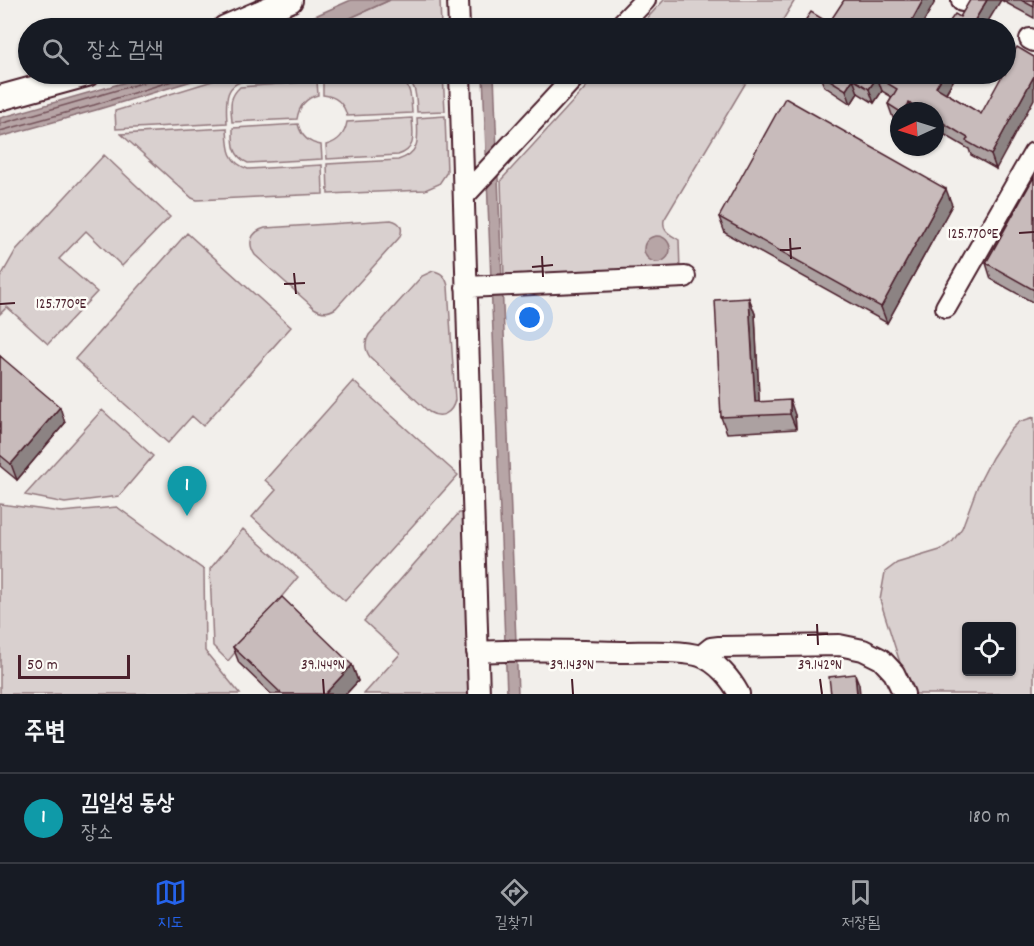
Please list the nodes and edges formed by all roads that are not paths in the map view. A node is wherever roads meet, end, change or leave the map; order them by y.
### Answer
1 (290, 0) edge
2 (458, 0) edge
3 (645, 0) edge
4 (248, 18) edge
5 (459, 18) edge
6 (628, 18) edge
7 (51, 84) edge
8 (460, 84) edge
9 (568, 84) edge
10 (0, 98) edge
11 (1034, 153) edge
12 (464, 196) junction
13 (685, 278) dead end
14 (466, 287) junction
15 (946, 307) dead end
16 (477, 652) junction
17 (701, 656) junction
18 (479, 694) edge
19 (739, 694) edge
20 (904, 694) edge

1 - 4 main road
2 - 5 street
3 - 6 street
7 - 10 main road
8 - 12 street
9 - 12 street
11 - 15 street
12 - 14 street
13 - 14 street
14 - 16 street
16 - 17 street
16 - 18 street
17 - 19 street
17 - 20 street

